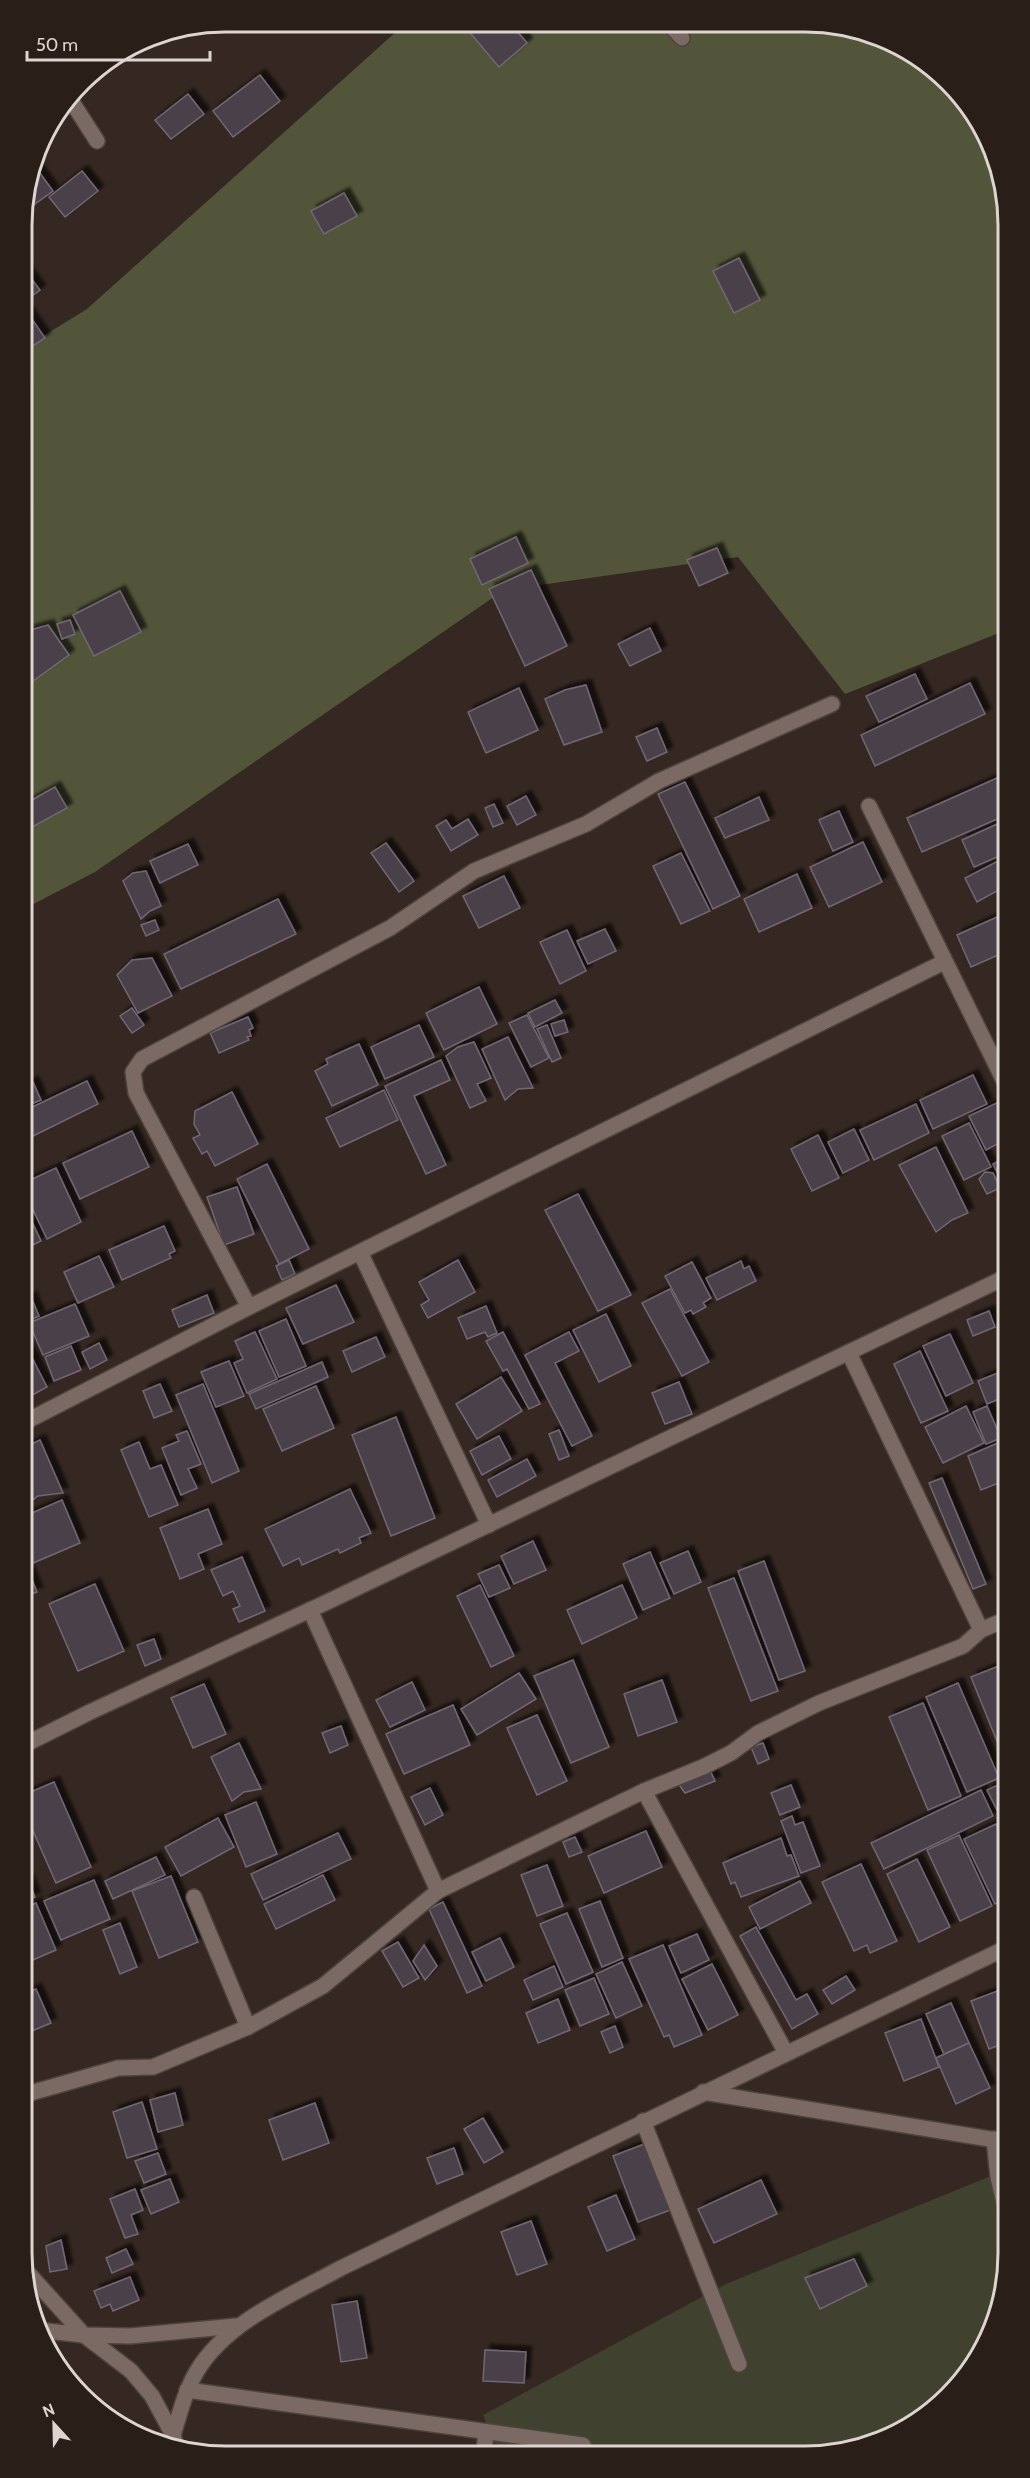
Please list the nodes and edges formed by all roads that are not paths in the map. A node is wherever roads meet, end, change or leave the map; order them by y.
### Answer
1 (676, 32) edge
2 (682, 38) dead end
3 (73, 104) edge
4 (97, 141) dead end
5 (832, 705) dead end
6 (869, 806) dead end
7 (944, 962) junction
8 (999, 1070) edge
9 (360, 1252) junction
10 (998, 1281) edge
11 (249, 1307) junction
12 (849, 1353) junction
13 (32, 1418) edge
14 (489, 1525) junction
15 (310, 1610) junction
16 (998, 1622) edge
17 (981, 1630) junction
18 (32, 1741) edge
19 (644, 1791) junction
20 (438, 1891) junction
21 (194, 1897) dead end
22 (998, 1952) edge
23 (248, 2027) junction
24 (786, 2053) junction
25 (703, 2092) junction
26 (32, 2093) edge
27 (644, 2121) junction
28 (998, 2140) edge
29 (33, 2279) edge
30 (236, 2326) junction
31 (48, 2331) edge
32 (84, 2335) junction
33 (739, 2364) dead end
34 (187, 2390) junction
35 (486, 2432) junction
36 (174, 2439) edge
37 (176, 2440) edge
38 (583, 2445) dead end
39 (485, 2446) edge

1 - 2 street
3 - 4 street
5 - 11 street
6 - 7 street
7 - 8 street
7 - 9 street
9 - 11 street
9 - 14 street
10 - 12 street
11 - 13 street
12 - 14 street
12 - 17 street
14 - 15 street
15 - 18 street
15 - 20 street
16 - 17 street
17 - 19 street
19 - 20 street
19 - 24 street
20 - 23 street
21 - 23 street
22 - 24 street
23 - 26 street
24 - 25 street
25 - 27 street
25 - 28 street
27 - 30 street
27 - 33 street
29 - 32 street
30 - 32 street
30 - 34 street
31 - 32 street
32 - 36 street
34 - 35 street
34 - 37 street
35 - 38 street
35 - 39 street

